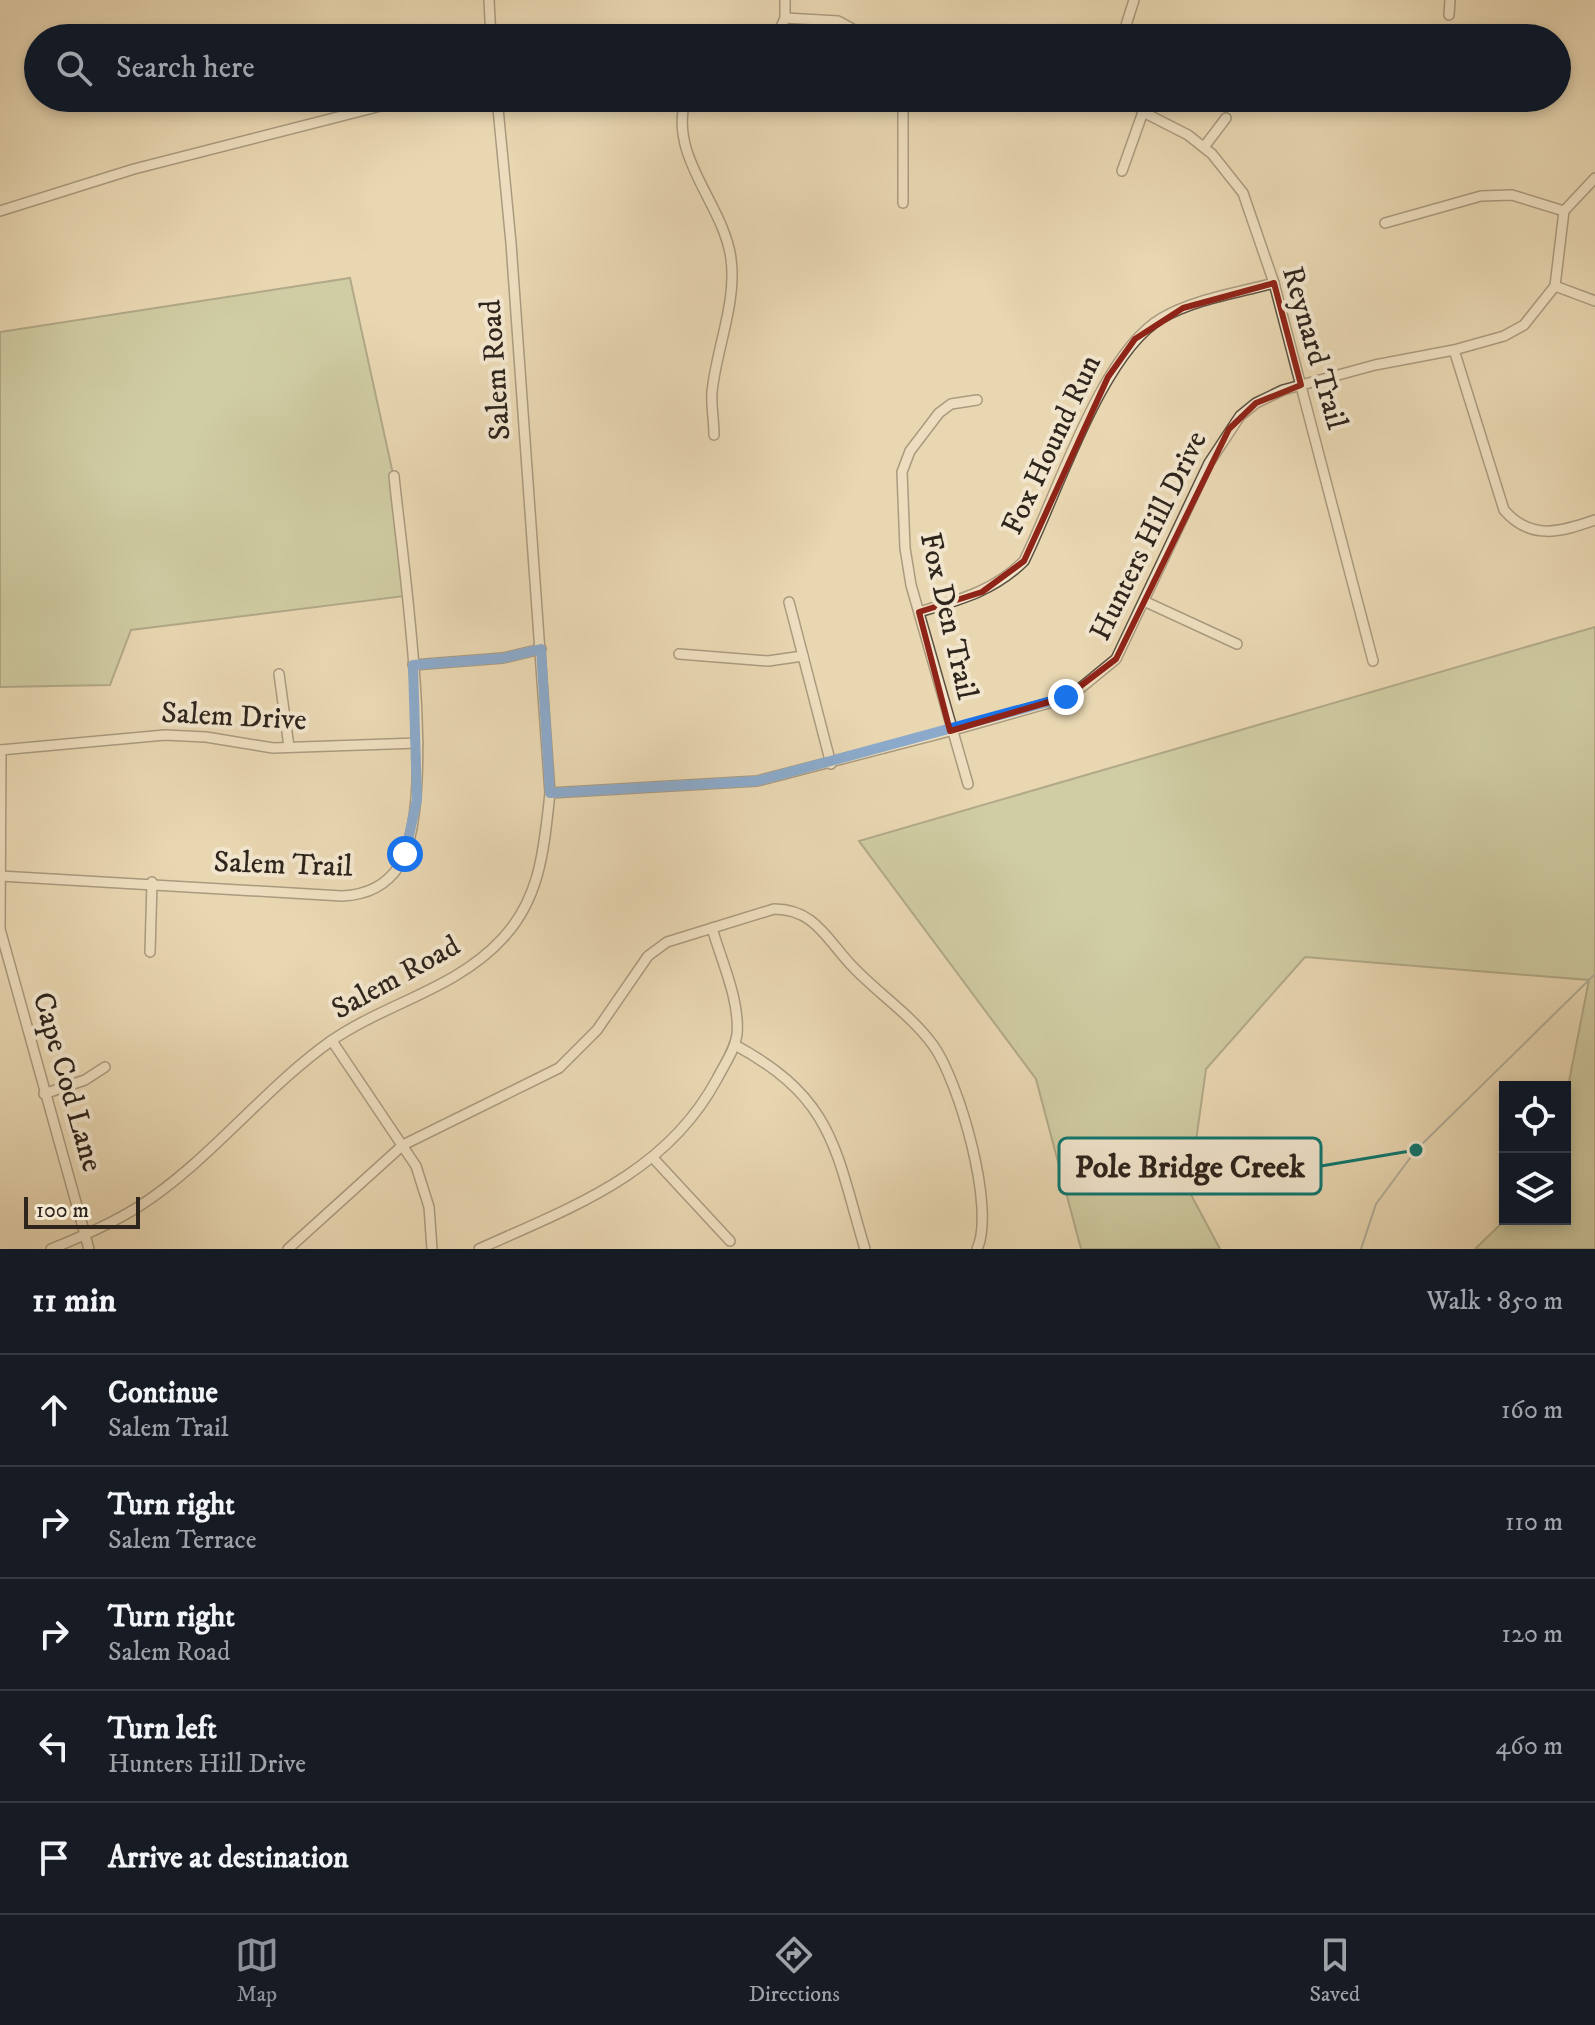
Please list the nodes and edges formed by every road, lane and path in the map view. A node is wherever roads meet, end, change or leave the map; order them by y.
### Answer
1 (489, 0) edge
2 (785, 0) edge
3 (1134, 0) edge
4 (1450, 0) edge
5 (1449, 15) dead end
6 (785, 18) junction
7 (490, 24) edge
8 (782, 24) edge
9 (843, 24) edge
10 (1126, 24) edge
11 (357, 112) edge
12 (498, 112) edge
13 (685, 112) edge
14 (903, 112) edge
15 (1143, 112) joint
16 (1226, 118) dead end
17 (1204, 147) junction
18 (1122, 171) dead end
19 (1595, 178) edge
20 (903, 203) dead end
21 (0, 211) edge
22 (1564, 211) junction
23 (1385, 223) dead end
24 (1274, 283) junction
25 (1555, 286) junction
26 (1595, 301) edge
27 (1454, 350) junction
28 (1301, 385) junction
29 (977, 400) dead end
30 (714, 435) dead end
31 (394, 476) dead end
32 (1595, 520) edge
33 (789, 602) dead end
34 (1146, 602) junction
35 (919, 612) junction
36 (1237, 644) dead end
37 (541, 649) junction
38 (679, 654) dead end
39 (803, 656) junction
40 (1373, 661) dead end
41 (413, 665) junction
42 (279, 674) dead end
43 (950, 731) junction
44 (418, 743) junction
45 (289, 747) junction
46 (1, 750) edge
47 (831, 764) junction
48 (968, 784) dead end
49 (550, 793) junction
50 (0, 876) edge
51 (152, 882) junction
52 (712, 928) junction
53 (0, 929) edge
54 (150, 952) dead end
55 (332, 1041) junction
56 (735, 1045) junction
57 (105, 1067) dead end
58 (44, 1094) junction
59 (403, 1145) junction
60 (654, 1159) junction
61 (86, 1235) junction
62 (730, 1241) dead end
63 (51, 1249) edge
64 (89, 1249) edge
65 (288, 1249) edge
66 (432, 1249) edge
67 (479, 1249) edge
68 (865, 1249) edge
69 (977, 1249) edge

1 - 7 street
2 - 6 street
3 - 10 street
4 - 5 street
6 - 8 street
6 - 9 street
11 - 21 street
12 - 37 street, Salem Road
13 - 30 street
14 - 20 street
15 - 17 street, Reynard Trail
15 - 18 street
16 - 17 street
17 - 24 street, Reynard Trail
19 - 22 street
22 - 23 street
22 - 25 street, Hunters Hill Drive
24 - 28 street, Reynard Trail
24 - 35 street, Fox Hound Run
25 - 26 street
25 - 27 street, Hunters Hill Drive
27 - 28 street, Hunters Hill Drive
27 - 32 street
28 - 34 street, Hunters Hill Drive
28 - 40 street, Reynard Trail
29 - 35 street, Fox Den Trail
31 - 41 street, Salem Trail
33 - 39 street
34 - 36 street
34 - 43 street, Hunters Hill Drive
35 - 43 street, Fox Den Trail
37 - 41 street
37 - 49 street, Salem Road
38 - 39 street
39 - 47 street
41 - 44 street, Salem Trail
42 - 45 street
43 - 47 street, Hunters Hill Drive
43 - 48 street, Fox Den Trail
44 - 45 street, Salem Drive
44 - 51 street, Salem Trail
45 - 46 street, Salem Drive
46 - 50 street, Cape Cod Lane
47 - 49 street, Hunters Hill Drive
49 - 55 street, Salem Road
50 - 51 street, Salem Trail
50 - 53 street, Cape Cod Lane
51 - 54 street
52 - 56 street
52 - 59 street
52 - 69 street
53 - 58 street, Cape Cod Lane
55 - 59 street
55 - 61 street, Salem Road
56 - 60 street
56 - 68 street
57 - 58 street
58 - 61 street, Cape Cod Lane
59 - 65 street
59 - 66 street
60 - 62 street
60 - 67 street
61 - 63 street, Salem Road
61 - 64 street, Cape Cod Lane

